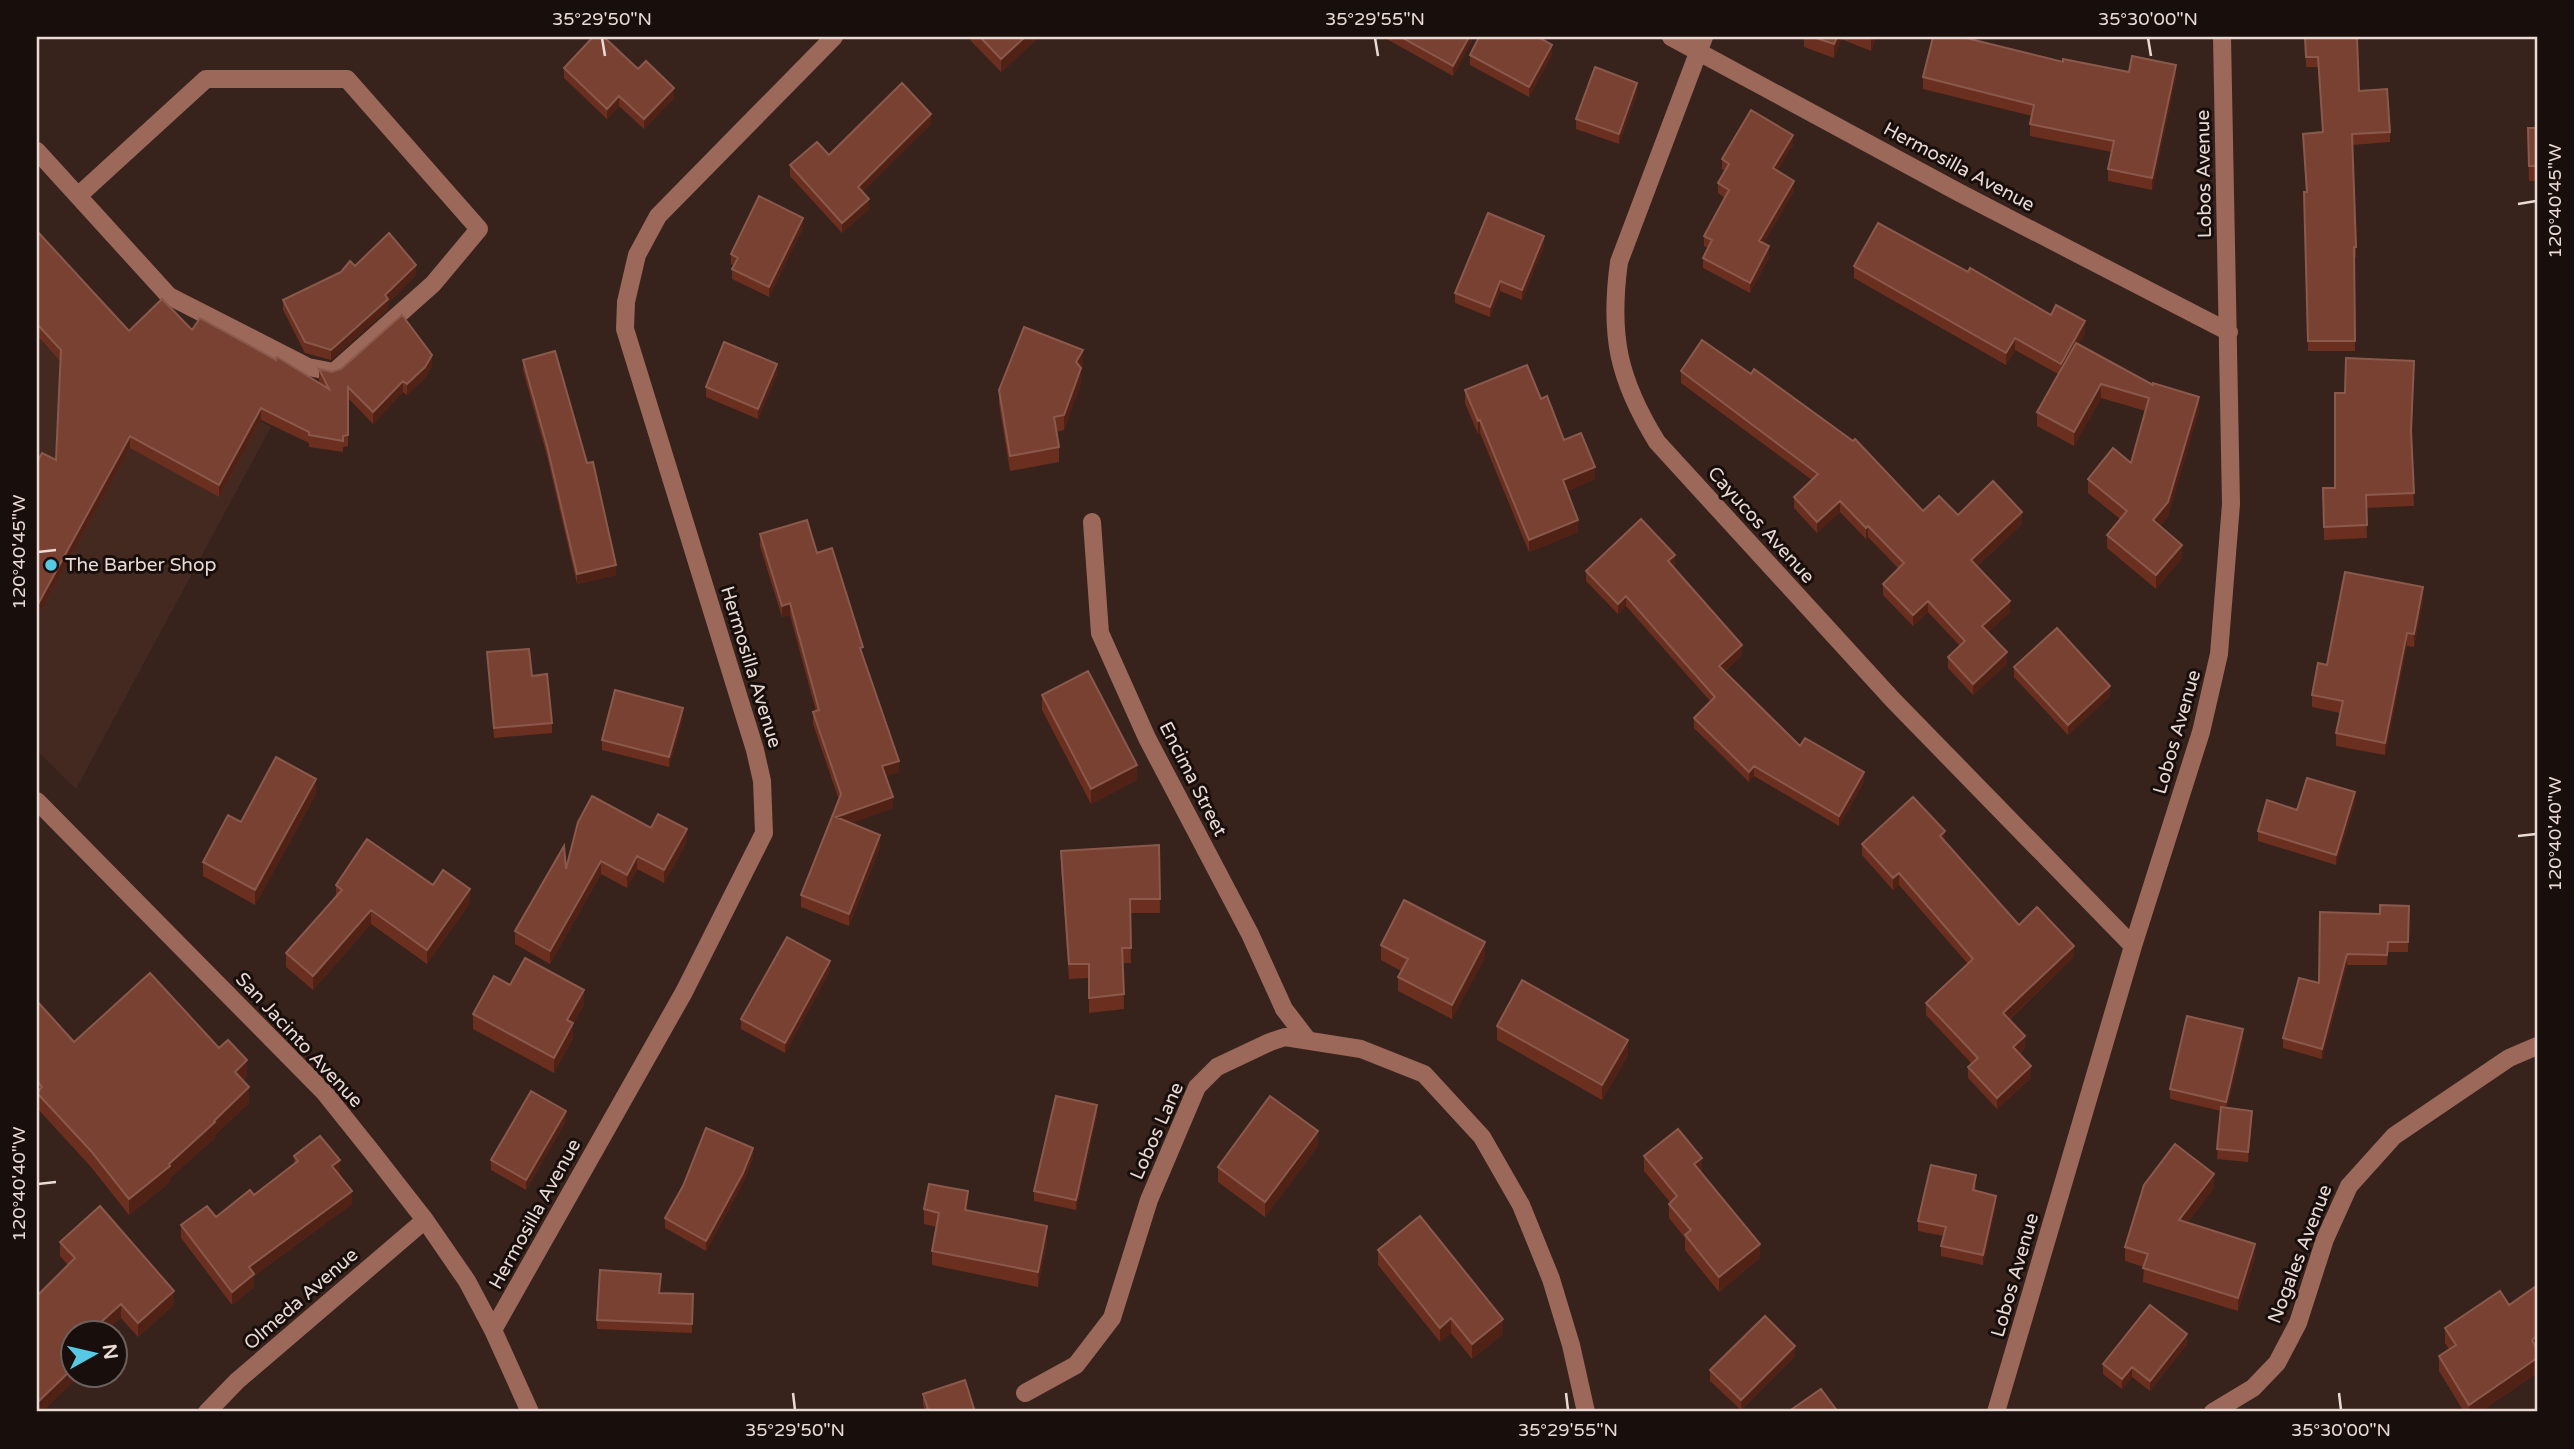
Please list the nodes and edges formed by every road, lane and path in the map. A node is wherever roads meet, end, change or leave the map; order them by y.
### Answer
1 (834, 37) edge
2 (1671, 37) edge
3 (2222, 37) edge
4 (1702, 44) edge
5 (37, 151) edge
6 (78, 196) junction
7 (2229, 332) junction
8 (1093, 522) dead end
9 (37, 801) edge
10 (50, 815) junction
11 (37, 828) edge
12 (2133, 946) junction
13 (1307, 1039) junction
14 (2537, 1046) edge
15 (425, 1220) junction
16 (493, 1330) junction
17 (1025, 1394) dead end
18 (207, 1412) edge
19 (530, 1412) edge
20 (1586, 1412) edge
21 (1996, 1412) edge
22 (2213, 1412) edge

1 - 16 street, Hermosilla Avenue
2 - 4 street, Hermosilla Avenue
3 - 7 street, Lobos Avenue
4 - 7 street, Hermosilla Avenue
4 - 12 street, Cayucos Avenue
5 - 6 street
6 - 6 street
7 - 12 street, Lobos Avenue
8 - 13 street, Encima Street
9 - 10 street, San Jacinto Avenue
10 - 11 street
10 - 15 street, San Jacinto Avenue
12 - 21 street, Lobos Avenue
13 - 17 street, Lobos Lane
13 - 20 street, Lobos Lane
14 - 22 street, Nogales Avenue
15 - 16 street, San Jacinto Avenue
15 - 18 street, Olmeda Avenue
16 - 19 street, San Jacinto Avenue

